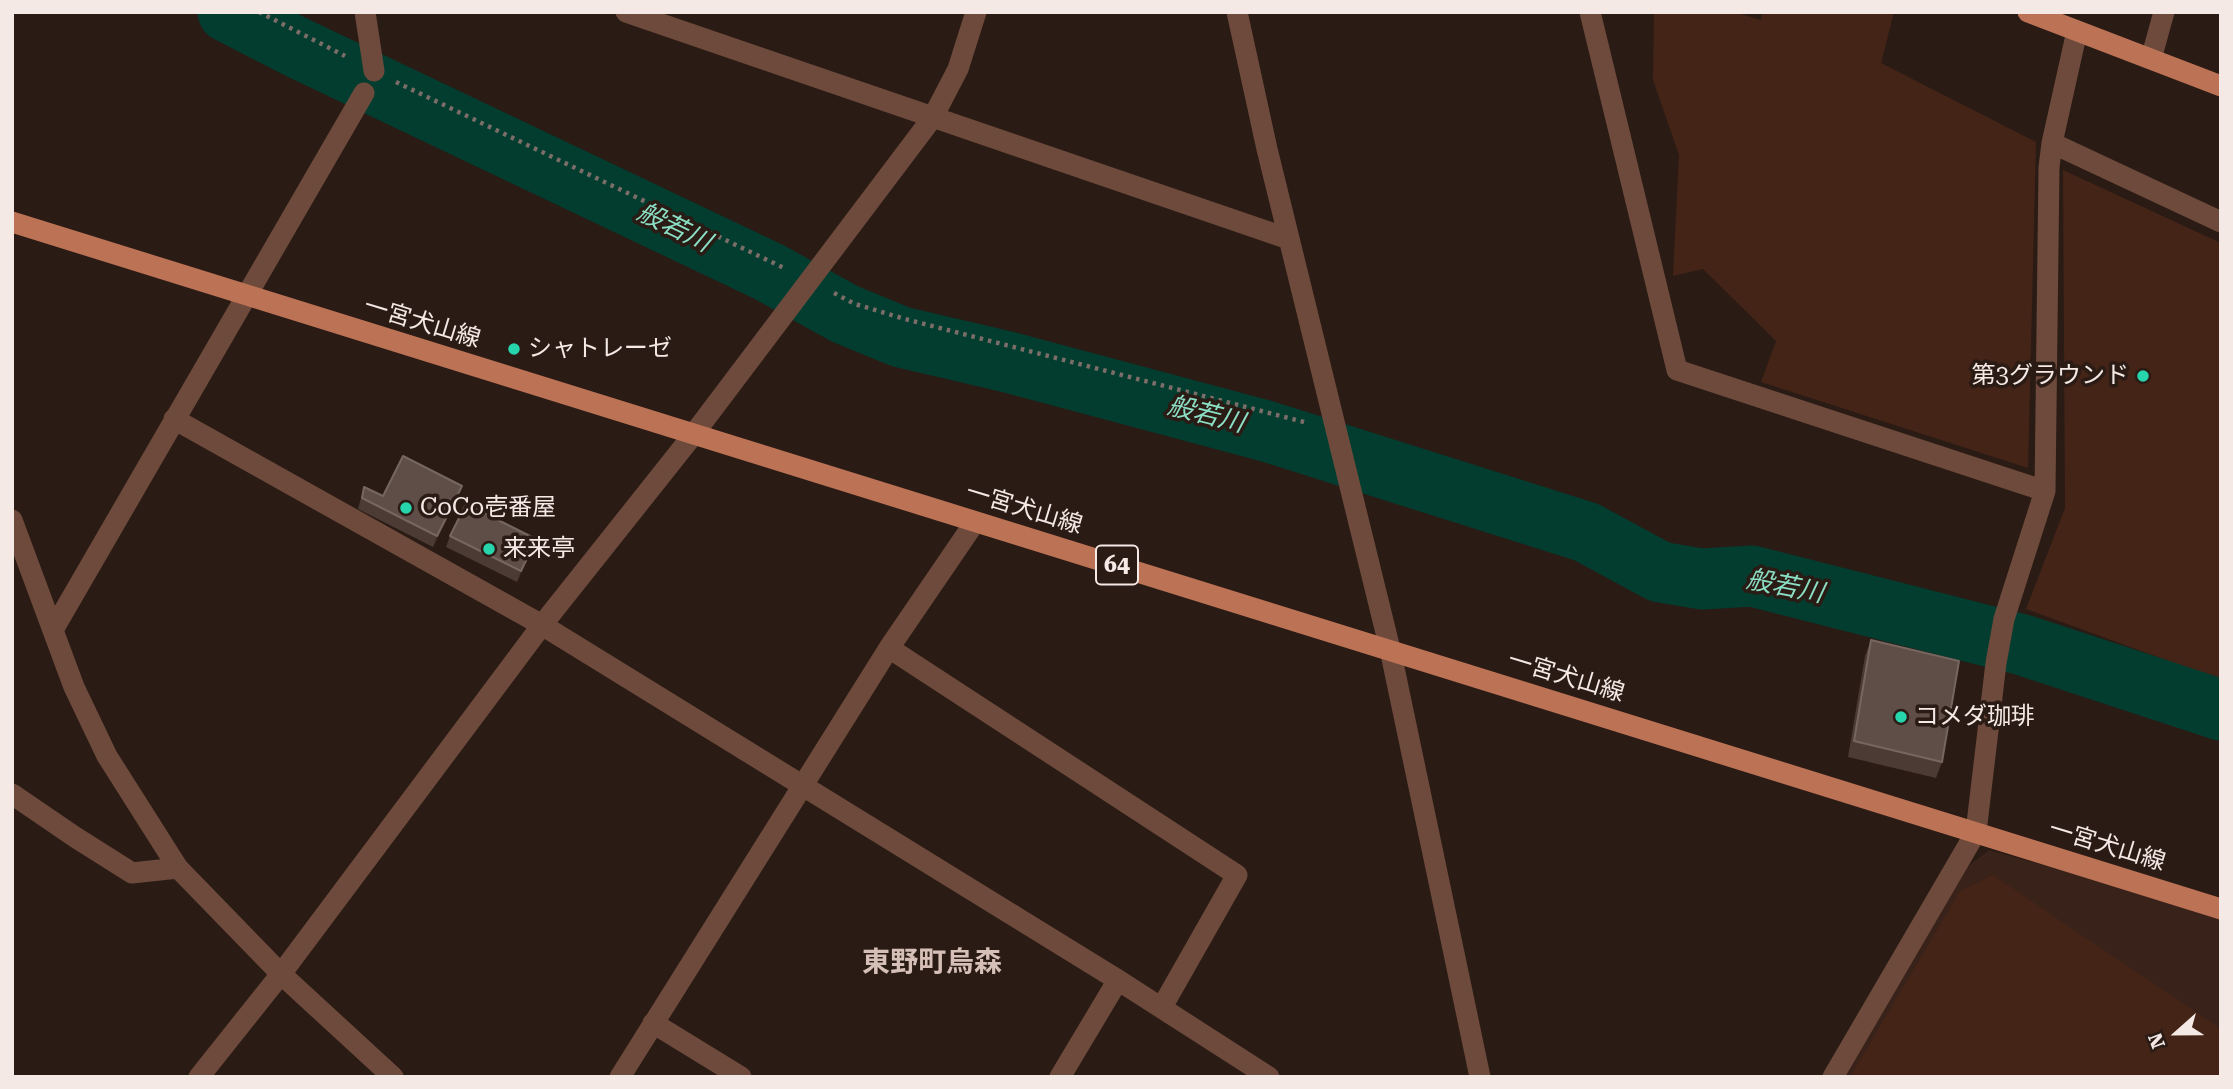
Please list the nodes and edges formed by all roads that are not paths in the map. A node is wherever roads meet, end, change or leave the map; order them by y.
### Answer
1 (365, 12) edge
2 (626, 12) edge
3 (976, 12) edge
4 (1237, 12) edge
5 (1590, 12) edge
6 (2028, 12) edge
7 (2164, 12) edge
8 (2077, 30) junction
9 (2151, 59) junction
10 (373, 71) road end
11 (2221, 86) edge
12 (364, 93) dead end
13 (933, 117) junction
14 (2052, 143) junction
15 (12, 222) edge
16 (2221, 222) edge
17 (1289, 239) junction
18 (245, 295) junction
19 (174, 419) junction
20 (693, 435) junction
21 (2045, 491) junction
22 (12, 520) edge
23 (975, 522) junction
24 (542, 625) junction
25 (53, 630) junction
26 (889, 648) junction
27 (1390, 649) junction
28 (803, 785) junction
29 (12, 794) edge
30 (1976, 832) junction
31 (178, 869) junction
32 (2221, 909) edge
33 (281, 974) junction
34 (1118, 980) junction
35 (1161, 1007) junction
36 (653, 1023) junction
37 (199, 1077) edge
38 (394, 1077) edge
39 (620, 1077) edge
40 (741, 1077) edge
41 (1060, 1077) edge
42 (1269, 1077) edge
43 (1480, 1077) edge
44 (1833, 1077) edge

1 - 10 street
2 - 13 street
3 - 13 street
4 - 17 street
5 - 21 street
6 - 8 main road
7 - 9 street
8 - 9 main road
8 - 14 street
9 - 11 main road
12 - 18 street
13 - 17 street
13 - 20 street
14 - 16 street
14 - 21 street
15 - 18 main road, 一宮犬山線 / 64
17 - 27 street
18 - 19 street
18 - 20 main road, 一宮犬山線 / 64
19 - 24 street
19 - 25 street
20 - 23 main road, 一宮犬山線 / 64
20 - 24 street
21 - 30 street
22 - 25 street
23 - 26 street
23 - 27 main road, 一宮犬山線 / 64
24 - 28 street
24 - 33 street
25 - 31 street
26 - 28 street
26 - 35 street
27 - 30 main road, 一宮犬山線 / 64
27 - 43 street
28 - 34 street
28 - 36 street
29 - 31 street
30 - 32 main road, 一宮犬山線 / 64
30 - 44 street
31 - 33 street
33 - 37 street
33 - 38 street
34 - 35 street
34 - 41 street
35 - 42 street
36 - 39 street
36 - 40 street

